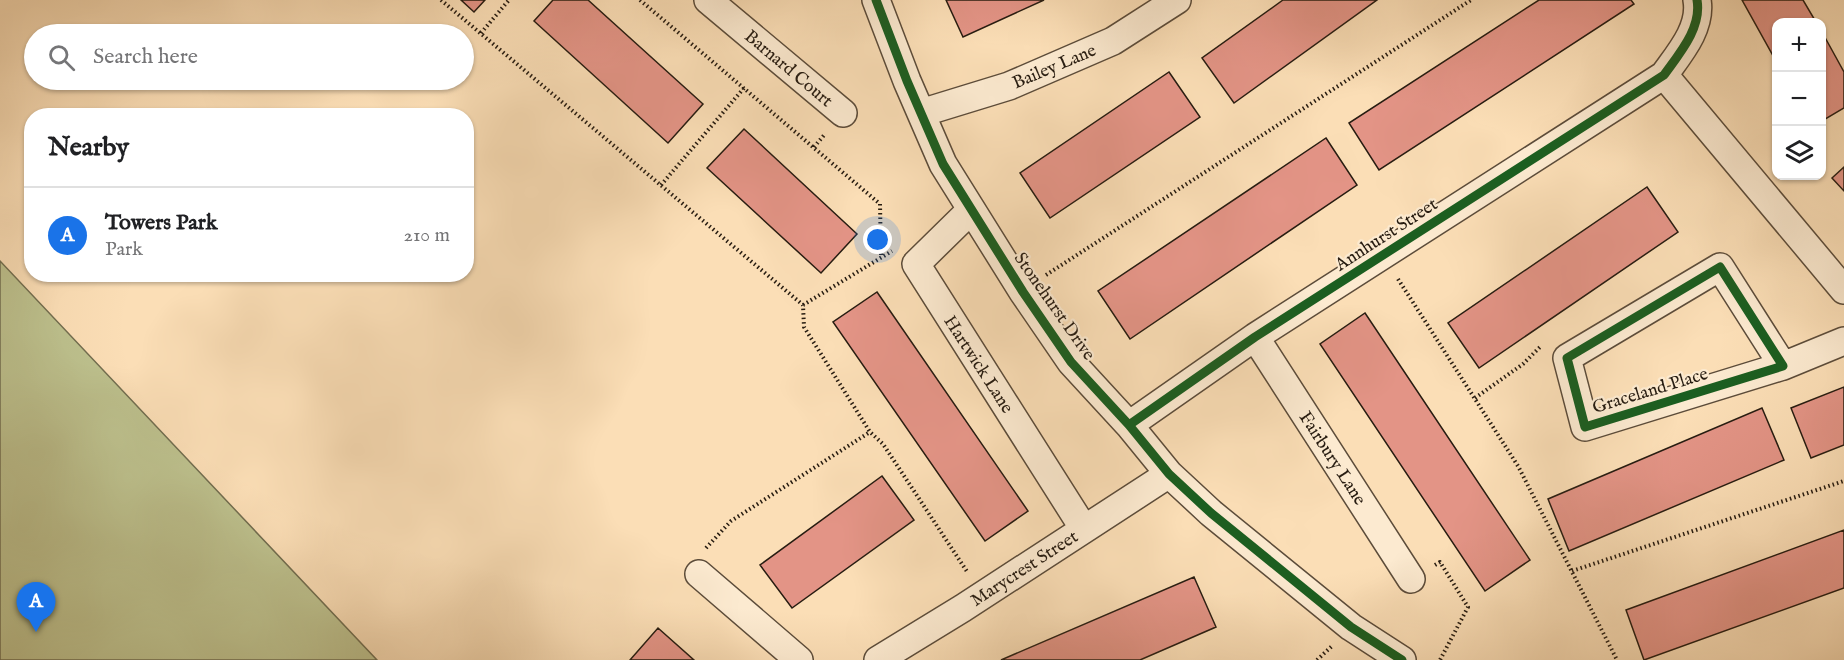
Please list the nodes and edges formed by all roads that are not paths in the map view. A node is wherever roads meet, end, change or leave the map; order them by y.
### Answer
1 (708, 0) edge
2 (876, 0) edge
3 (1177, 0) edge
4 (1697, 0) edge
5 (1664, 75) junction
6 (843, 113) dead end
7 (921, 113) junction
8 (970, 210) junction
9 (1844, 290) edge
10 (1255, 337) junction
11 (1844, 341) edge
12 (1783, 366) junction
13 (1129, 425) junction
14 (1169, 474) junction
15 (1084, 529) junction
16 (700, 564) road end
17 (1411, 579) dead end
18 (799, 660) edge
19 (878, 660) edge
20 (1402, 660) edge

1 - 6 street, Barnard Court
2 - 7 street, Stonehurst Drive
3 - 7 street, Bailey Lane
4 - 5 street
5 - 9 street
5 - 10 street, Annhurst Street
7 - 8 street, Stonehurst Drive
8 - 13 street, Stonehurst Drive
8 - 15 street, Hartwick Lane
10 - 13 street, Annhurst Street
10 - 17 street, Fairbury Lane
11 - 12 street, Graceland Place
12 - 12 street, Graceland Place
13 - 14 street, Stonehurst Drive
14 - 15 street, Marycrest Street
14 - 20 street, Stonehurst Drive
15 - 19 street, Marycrest Street
16 - 18 street

